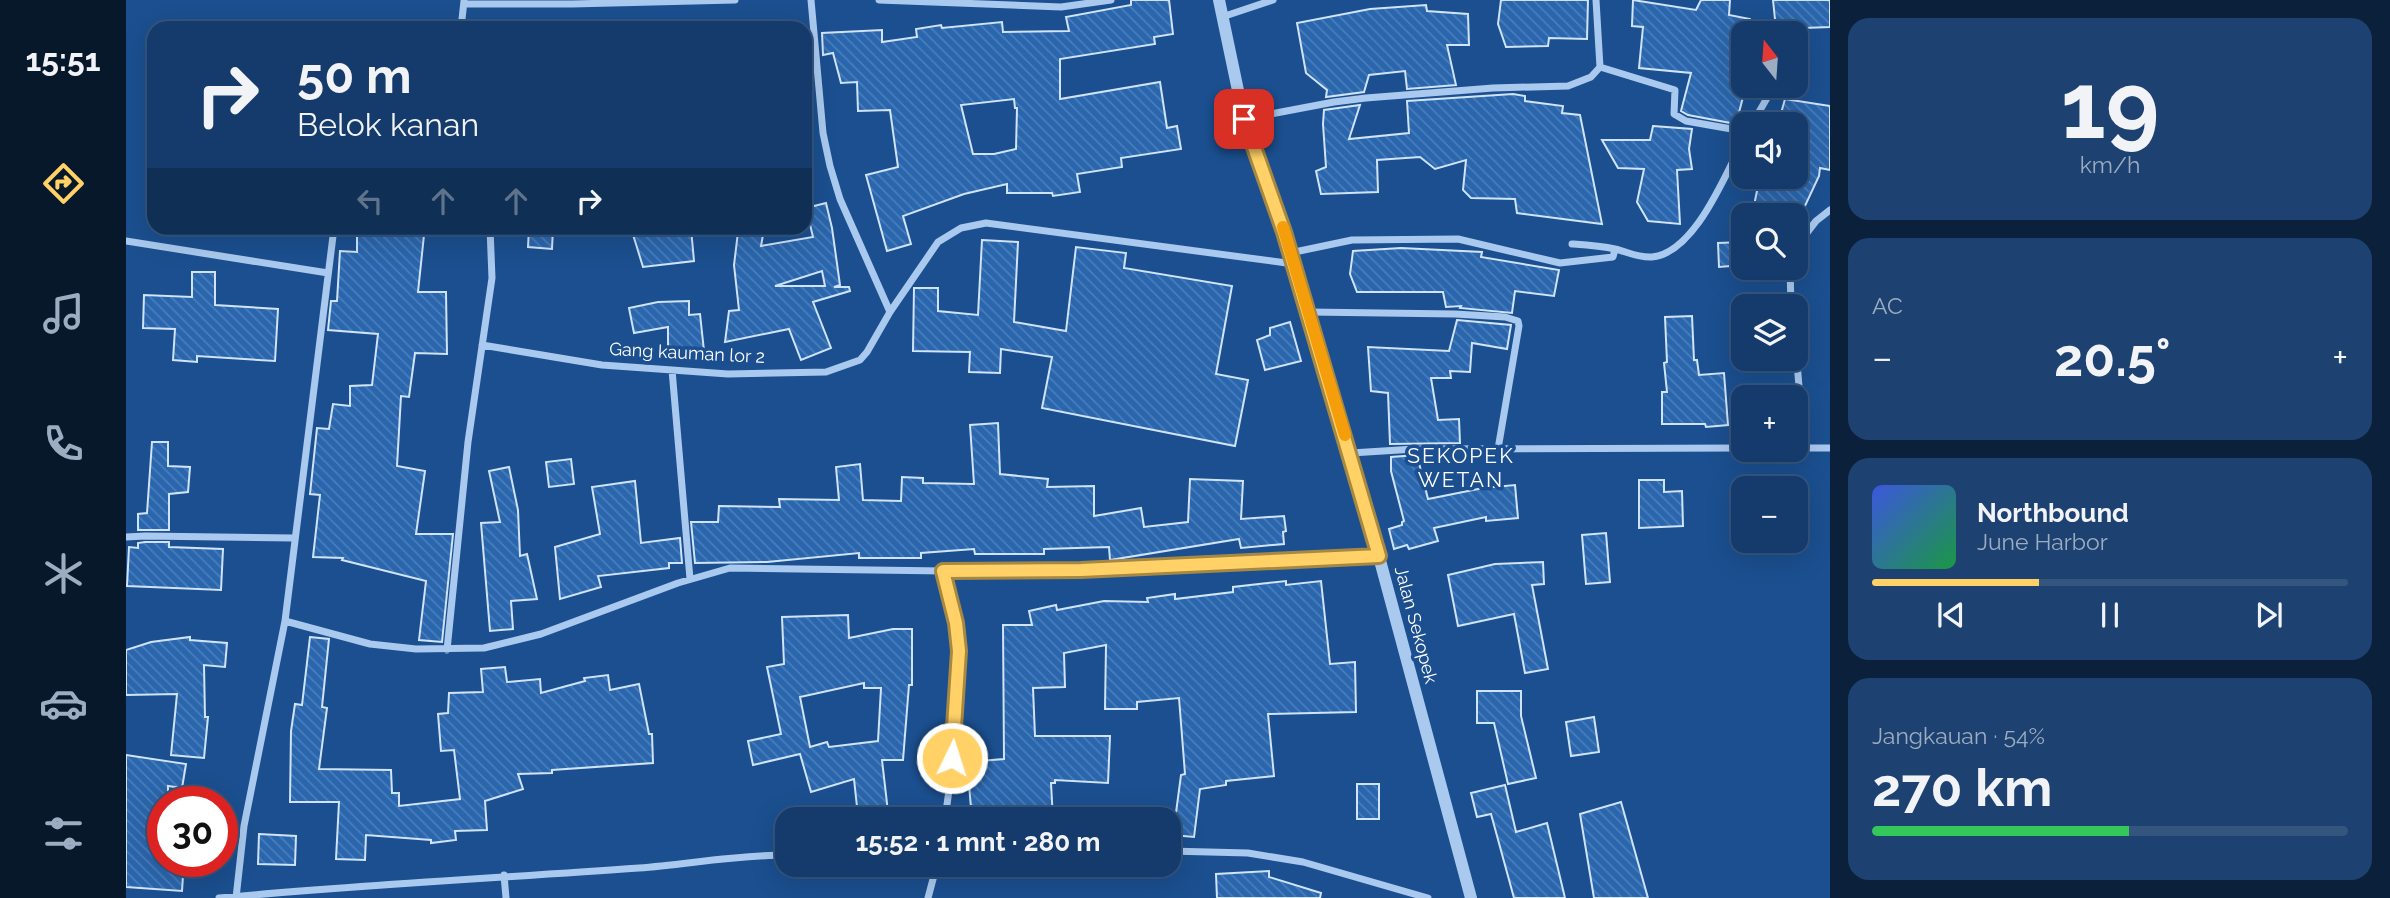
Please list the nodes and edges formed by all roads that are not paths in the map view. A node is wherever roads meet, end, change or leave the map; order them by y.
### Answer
1 (735, 0) edge
2 (811, 0) edge
3 (879, 0) edge
4 (1111, 0) edge
5 (1219, 0) edge
6 (1273, 0) edge
7 (1596, 0) edge
8 (464, 2) edge
9 (1222, 18) junction
10 (462, 21) edge
11 (1600, 67) junction
12 (1244, 119) junction
13 (1731, 129) edge
14 (1731, 164) edge
15 (1830, 210) edge
16 (1808, 231) edge
17 (333, 235) edge
18 (490, 235) edge
19 (126, 241) edge
20 (1572, 244) dead end
21 (1614, 253) junction
22 (1292, 260) junction
23 (328, 273) junction
24 (890, 312) junction
25 (1309, 312) junction
26 (482, 345) junction
27 (672, 370) junction
28 (1731, 448) edge
29 (1808, 448) edge
30 (1830, 448) edge
31 (1498, 449) junction
32 (1351, 453) junction
33 (126, 537) edge
34 (294, 538) junction
35 (1379, 556) junction
36 (943, 571) junction
37 (690, 579) junction
38 (285, 621) junction
39 (447, 650) junction
40 (946, 807) edge
41 (1181, 851) edge
42 (775, 855) edge
43 (504, 876) junction
44 (934, 877) edge
45 (236, 897) edge
46 (219, 898) edge
47 (506, 898) edge
48 (928, 898) edge
49 (1428, 898) edge
50 (1471, 898) edge

1 - 8 street
2 - 24 street
3 - 4 street
5 - 9 street, Jalan Sekopek
6 - 9 street
7 - 11 street
8 - 10 street
9 - 12 street, Jalan Sekopek
11 - 12 street
11 - 13 street
12 - 22 street, Jalan Sekopek
14 - 21 street
15 - 16 street
17 - 23 street
18 - 26 street
19 - 23 street
20 - 21 street
21 - 22 street, Gang kauman lor 2
22 - 24 street, Gang kauman lor 2
22 - 25 street, Jalan Sekopek
23 - 34 street
24 - 27 street, Gang kauman lor 2
25 - 31 street
25 - 32 street, Jalan Sekopek
26 - 27 street, Gang kauman lor 2
26 - 39 street
27 - 37 street
28 - 31 street
29 - 30 street
31 - 32 street
32 - 35 street, Jalan Sekopek
33 - 34 street
34 - 38 street
35 - 36 street
35 - 50 street, Jalan Sekopek
36 - 37 street
36 - 40 street
37 - 39 street
38 - 39 street
38 - 45 street
41 - 49 street
42 - 43 street
43 - 45 street
43 - 47 street
44 - 48 street
45 - 46 street

